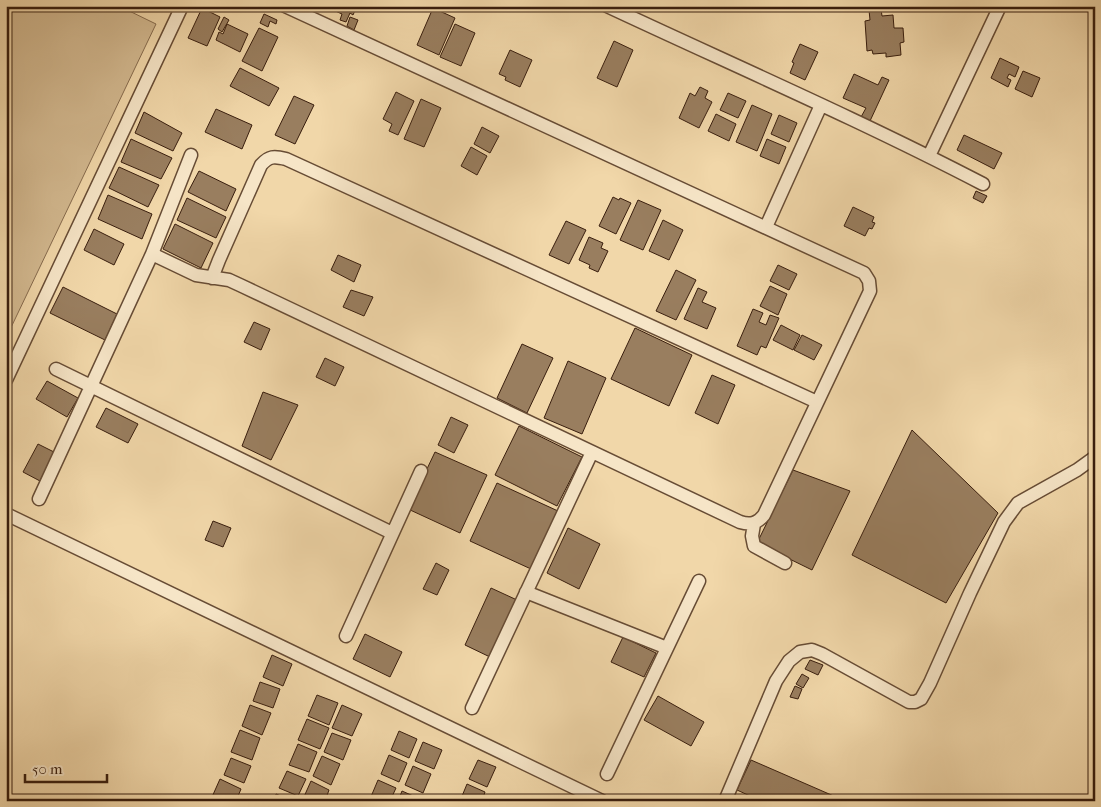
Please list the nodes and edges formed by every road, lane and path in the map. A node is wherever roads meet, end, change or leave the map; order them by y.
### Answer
1 (182, 6) edge
2 (285, 6) edge
3 (607, 6) edge
4 (1000, 6) edge
5 (634, 12) edge
6 (821, 105) junction
7 (191, 155) dead end
8 (929, 156) junction
9 (983, 184) dead end
10 (766, 227) junction
11 (152, 254) junction
12 (212, 278) junction
13 (56, 369) dead end
14 (6, 380) edge
15 (90, 386) junction
16 (817, 402) junction
17 (592, 452) junction
18 (1095, 457) edge
19 (421, 471) dead end
20 (39, 498) dead end
21 (6, 514) edge
22 (754, 524) junction
23 (392, 533) junction
24 (785, 563) dead end
25 (699, 581) dead end
26 (526, 592) junction
27 (346, 636) dead end
28 (667, 648) junction
29 (472, 708) dead end
30 (607, 774) dead end
31 (602, 801) edge
32 (725, 801) edge

1 - 14 street
2 - 10 street
3 - 5 street
4 - 8 street
5 - 6 street
6 - 8 street
6 - 10 street
7 - 11 street
8 - 9 street
10 - 16 street
11 - 12 street
11 - 15 street
12 - 16 street
12 - 17 street
13 - 15 street
15 - 20 street
15 - 23 street
16 - 22 street
17 - 22 street
17 - 26 street
18 - 32 street
19 - 23 street
21 - 31 street
22 - 24 street
23 - 27 street
25 - 28 street
26 - 28 street
26 - 29 street
28 - 30 street

